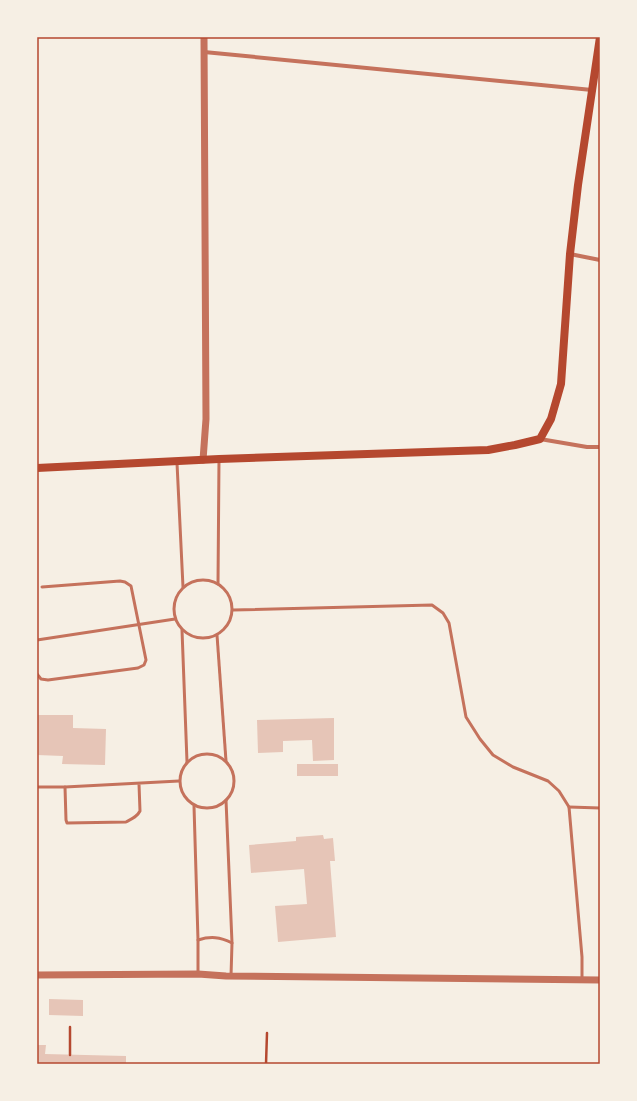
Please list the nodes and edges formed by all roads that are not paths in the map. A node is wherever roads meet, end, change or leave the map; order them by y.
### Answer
1 (204, 37) edge
2 (600, 37) edge
3 (204, 52) junction
4 (592, 90) junction
5 (570, 254) junction
6 (600, 260) edge
7 (540, 439) junction
8 (600, 447) edge
9 (219, 459) junction
10 (203, 460) junction
11 (177, 461) junction
12 (37, 468) edge
13 (218, 584) junction
14 (42, 587) dead end
15 (183, 587) junction
16 (233, 610) junction
17 (175, 619) junction
18 (139, 624) junction
19 (182, 630) junction
20 (217, 635) junction
21 (37, 640) edge
22 (37, 674) edge
23 (226, 761) junction
24 (187, 762) junction
25 (179, 781) junction
26 (139, 784) junction
27 (37, 787) edge
28 (65, 787) junction
29 (226, 800) junction
30 (194, 806) junction
31 (569, 807) junction
32 (600, 808) edge
33 (198, 940) junction
34 (232, 943) junction
35 (198, 974) junction
36 (37, 975) edge
37 (231, 976) junction
38 (582, 980) junction
39 (600, 980) edge

1 - 3 street
2 - 4 main road
3 - 4 street
3 - 10 street
4 - 5 main road
5 - 6 street
5 - 7 main road
7 - 8 street
7 - 9 main road
9 - 10 main road
9 - 13 lane
10 - 11 main road
11 - 12 main road
11 - 15 lane
13 - 15 lane
13 - 16 lane
14 - 18 lane
15 - 17 lane
16 - 20 lane
16 - 31 lane
17 - 18 lane
17 - 19 lane
18 - 21 lane
18 - 22 lane
19 - 20 lane
19 - 24 lane
20 - 23 lane
23 - 24 lane
23 - 29 lane
24 - 25 lane
25 - 26 lane
25 - 30 lane
26 - 28 lane
26 - 28 lane
27 - 28 lane
29 - 30 lane
29 - 34 lane
30 - 33 lane
31 - 32 lane
31 - 38 lane
33 - 34 lane
33 - 35 lane
34 - 37 lane
35 - 36 street
35 - 37 street
37 - 38 street
38 - 39 street

